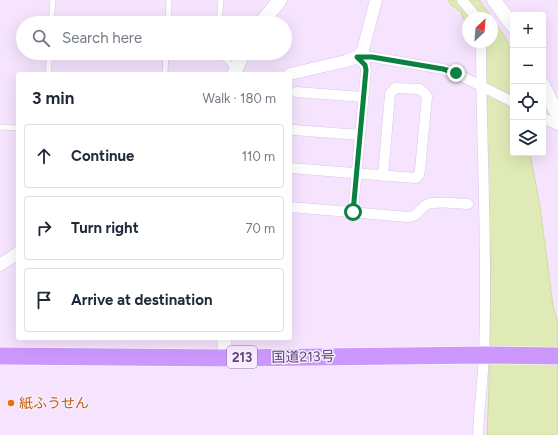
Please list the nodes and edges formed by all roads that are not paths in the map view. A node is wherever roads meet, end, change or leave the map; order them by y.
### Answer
1 (53, 0) edge
2 (169, 0) edge
3 (221, 0) edge
4 (280, 0) edge
5 (376, 0) edge
6 (462, 0) edge
7 (494, 0) edge
8 (472, 12) edge
9 (52, 16) edge
10 (168, 16) edge
11 (220, 16) edge
12 (267, 16) edge
13 (510, 22) edge
14 (481, 48) edge
15 (357, 57) junction
16 (49, 60) edge
17 (166, 60) edge
18 (225, 60) edge
19 (240, 60) edge
20 (48, 72) edge
21 (165, 72) edge
22 (234, 72) edge
23 (292, 74) edge
24 (481, 86) junction
25 (546, 91) edge
26 (296, 92) dead end
27 (363, 97) junction
28 (510, 100) edge
29 (558, 116) edge
30 (546, 120) edge
31 (558, 126) edge
32 (0, 127) edge
33 (16, 128) edge
34 (294, 130) dead end
35 (360, 136) junction
36 (292, 168) edge
37 (356, 174) junction
38 (383, 176) junction
39 (468, 204) dead end
40 (292, 207) edge
41 (353, 212) junction
42 (16, 254) edge
43 (0, 265) edge
44 (224, 340) edge
45 (484, 355) junction
46 (0, 356) edge
47 (558, 356) edge
48 (226, 358) junction
49 (478, 435) edge

1 - 9 lane
2 - 10 lane
3 - 11 lane
4 - 12 main road
5 - 15 street
6 - 8 street
7 - 13 main road
14 - 24 street
15 - 23 street
15 - 24 street
15 - 27 street
16 - 20 lane
17 - 21 lane
18 - 22 lane
19 - 22 main road
24 - 28 street
24 - 45 street
25 - 29 main road
26 - 27 street
27 - 35 street
30 - 31 street
32 - 33 lane
34 - 35 street
35 - 37 street
36 - 37 street
37 - 38 street
37 - 41 street
38 - 38 street
39 - 41 street
40 - 41 street
42 - 43 street
44 - 48 main road
45 - 47 highway, 国道213号 / 213
45 - 48 highway, 国道213号 / 213
45 - 49 street
46 - 48 highway, 国道213号 / 213

